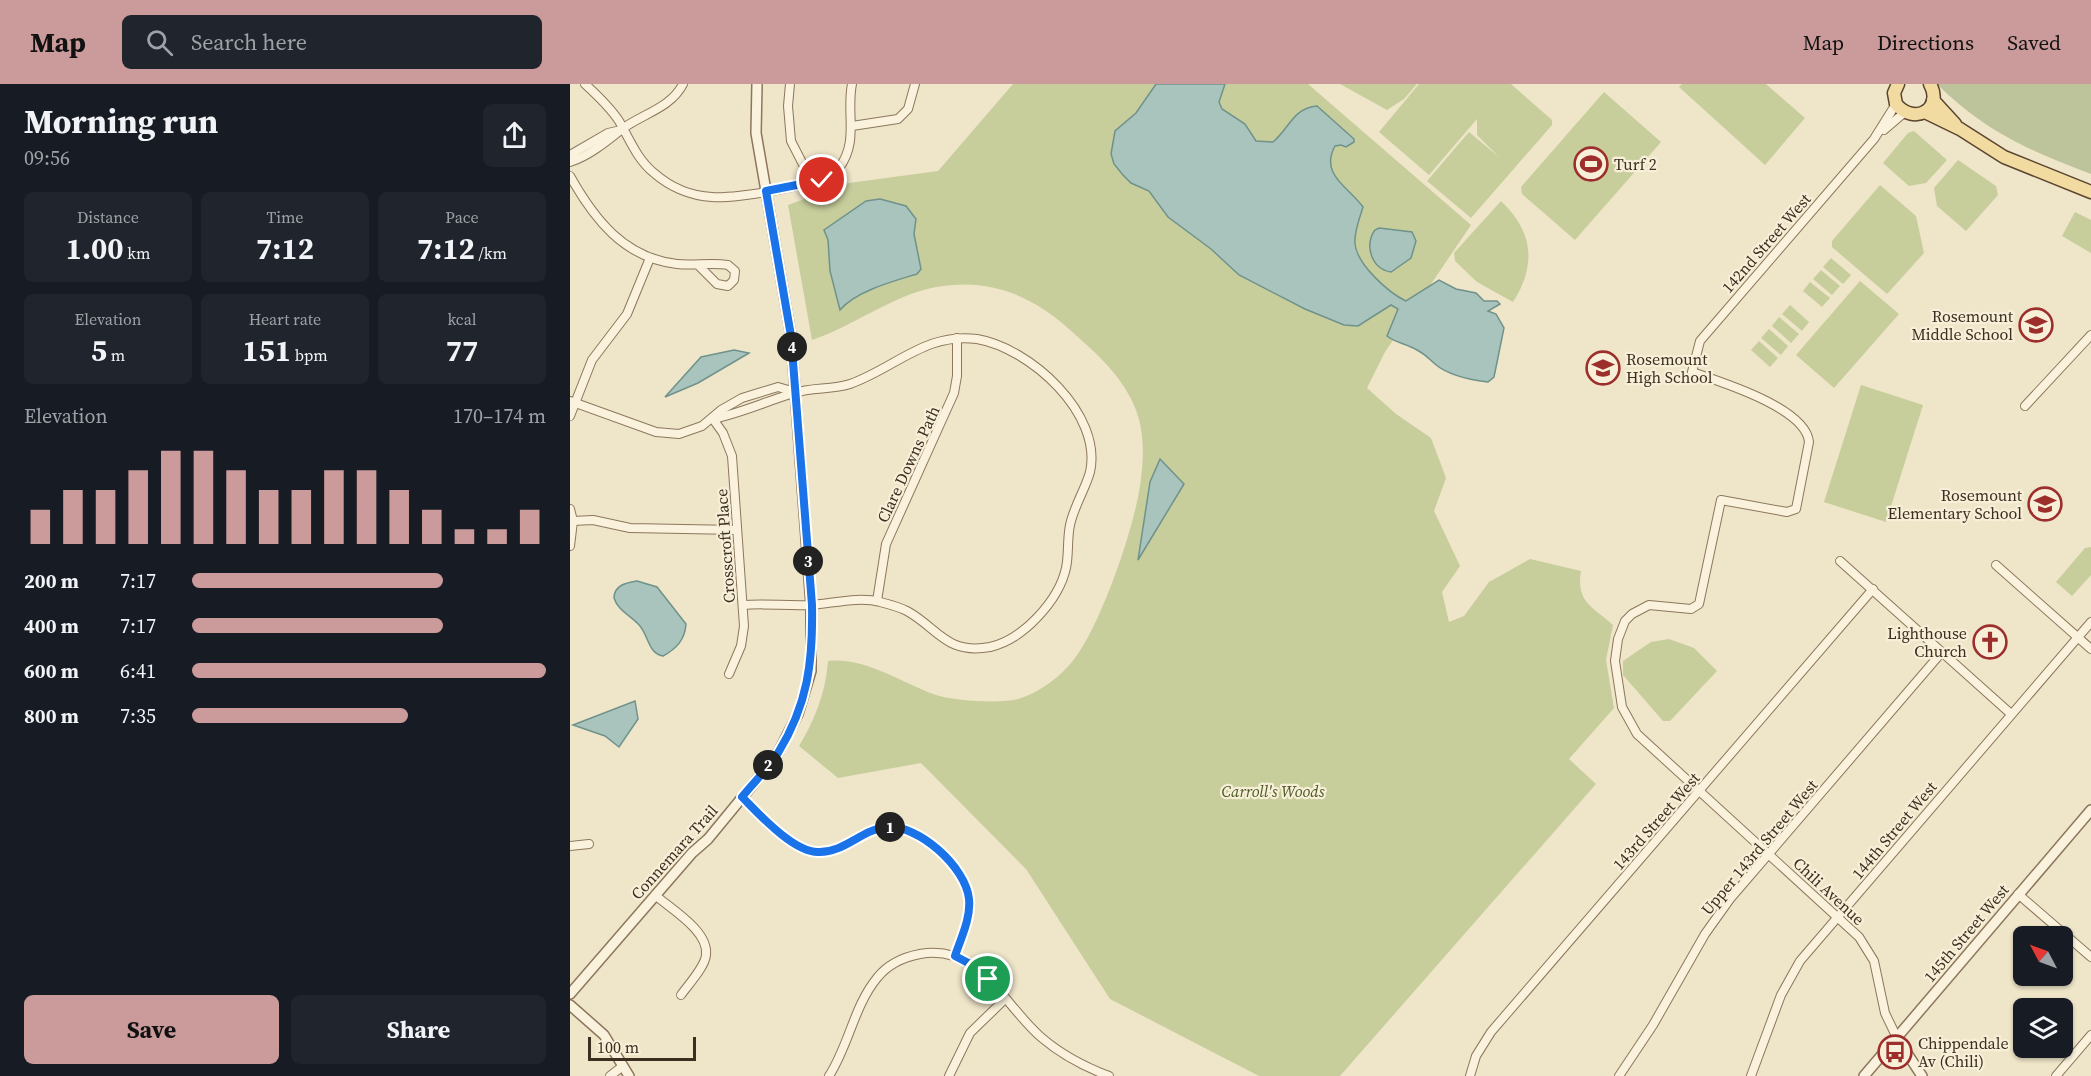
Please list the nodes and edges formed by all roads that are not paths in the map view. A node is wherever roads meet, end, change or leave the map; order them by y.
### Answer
1 (585, 84) edge
2 (683, 84) edge
3 (757, 84) edge
4 (790, 84) edge
5 (852, 84) edge
6 (915, 84) edge
7 (1899, 84) edge
8 (1930, 84) edge
9 (1933, 100) junction
10 (1901, 108) junction
11 (1925, 112) junction
12 (852, 126) junction
13 (622, 129) junction
14 (1960, 129) junction
15 (1874, 139) junction
16 (570, 155) edge
17 (570, 162) edge
18 (570, 176) edge
19 (812, 182) junction
20 (766, 191) junction
21 (2091, 192) edge
22 (650, 258) junction
23 (699, 267) dead end
24 (2091, 335) edge
25 (957, 338) junction
26 (1692, 372) joint
27 (795, 392) junction
28 (572, 402) edge
29 (2025, 406) dead end
30 (570, 416) edge
31 (713, 418) junction
32 (570, 509) edge
33 (573, 521) junction
34 (737, 530) junction
35 (570, 546) edge
36 (1840, 561) dead end
37 (1996, 565) dead end
38 (1873, 589) junction
39 (877, 601) junction
40 (743, 605) junction
41 (812, 605) junction
42 (2091, 622) edge
43 (2078, 637) junction
44 (2091, 649) edge
45 (1942, 652) junction
46 (729, 674) dead end
47 (2011, 714) junction
48 (1700, 791) junction
49 (742, 797) junction
50 (2091, 810) edge
51 (589, 844) dead end
52 (570, 846) edge
53 (1770, 854) junction
54 (2018, 894) junction
55 (655, 895) junction
56 (1838, 918) junction
57 (955, 956) junction
58 (2091, 957) edge
59 (570, 994) edge
60 (681, 995) dead end
61 (1005, 999) junction
62 (570, 1005) edge
63 (2091, 1035) edge
64 (1897, 1038) junction
65 (623, 1066) junction
66 (610, 1076) edge
67 (629, 1076) edge
68 (829, 1076) edge
69 (949, 1076) edge
70 (1109, 1076) edge
71 (1470, 1076) edge
72 (1619, 1076) edge
73 (1751, 1076) edge
74 (1864, 1076) edge
75 (1921, 1076) edge
76 (2056, 1076) edge

1 - 13 street
2 - 13 street
3 - 20 street, Connemara Trail
4 - 19 street
5 - 12 street
6 - 12 street
7 - 10 main road
8 - 9 main road
9 - 11 main road
9 - 14 main road
10 - 11 main road
10 - 15 street
10 - 15 street
11 - 14 main road
12 - 19 street
13 - 16 street
13 - 17 street
13 - 20 street
14 - 21 main road
15 - 26 street, 142nd Street West
18 - 22 street
19 - 20 street
20 - 27 street, Connemara Trail
22 - 23 street
22 - 28 street
24 - 29 street
25 - 27 street
25 - 39 street, Clare Downs Path
25 - 39 street
26 - 48 street, Chili Avenue
27 - 31 street
27 - 41 street, Connemara Trail
28 - 30 street
28 - 31 street
31 - 34 street, Crosscroft Place
32 - 33 street
33 - 34 street
33 - 35 street
34 - 40 street, Crosscroft Place
36 - 38 street
37 - 43 street
38 - 45 street
38 - 48 street, 143rd Street West
39 - 41 street
40 - 41 street
40 - 46 street, Crosscroft Place
41 - 49 street, Connemara Trail
42 - 43 street, 144th Street West
43 - 44 street
43 - 47 street, 144th Street West
45 - 47 street
45 - 53 street, Upper 143rd Street West
47 - 56 street, 144th Street West
48 - 53 street, Chili Avenue
48 - 71 street, 143rd Street West
49 - 55 street, Connemara Trail
49 - 57 street
50 - 54 street, 145th Street West
51 - 52 street
53 - 56 street, Chili Avenue
53 - 72 street, Upper 143rd Street West
54 - 58 street
54 - 64 street, 145th Street West
55 - 59 street, Connemara Trail
55 - 60 street
56 - 64 street, Chili Avenue
56 - 73 street, 144th Street West
57 - 61 street
57 - 68 street
61 - 69 street
61 - 70 street
62 - 65 street
63 - 76 street
64 - 74 street, 145th Street West
64 - 75 street
65 - 66 street
65 - 67 street

